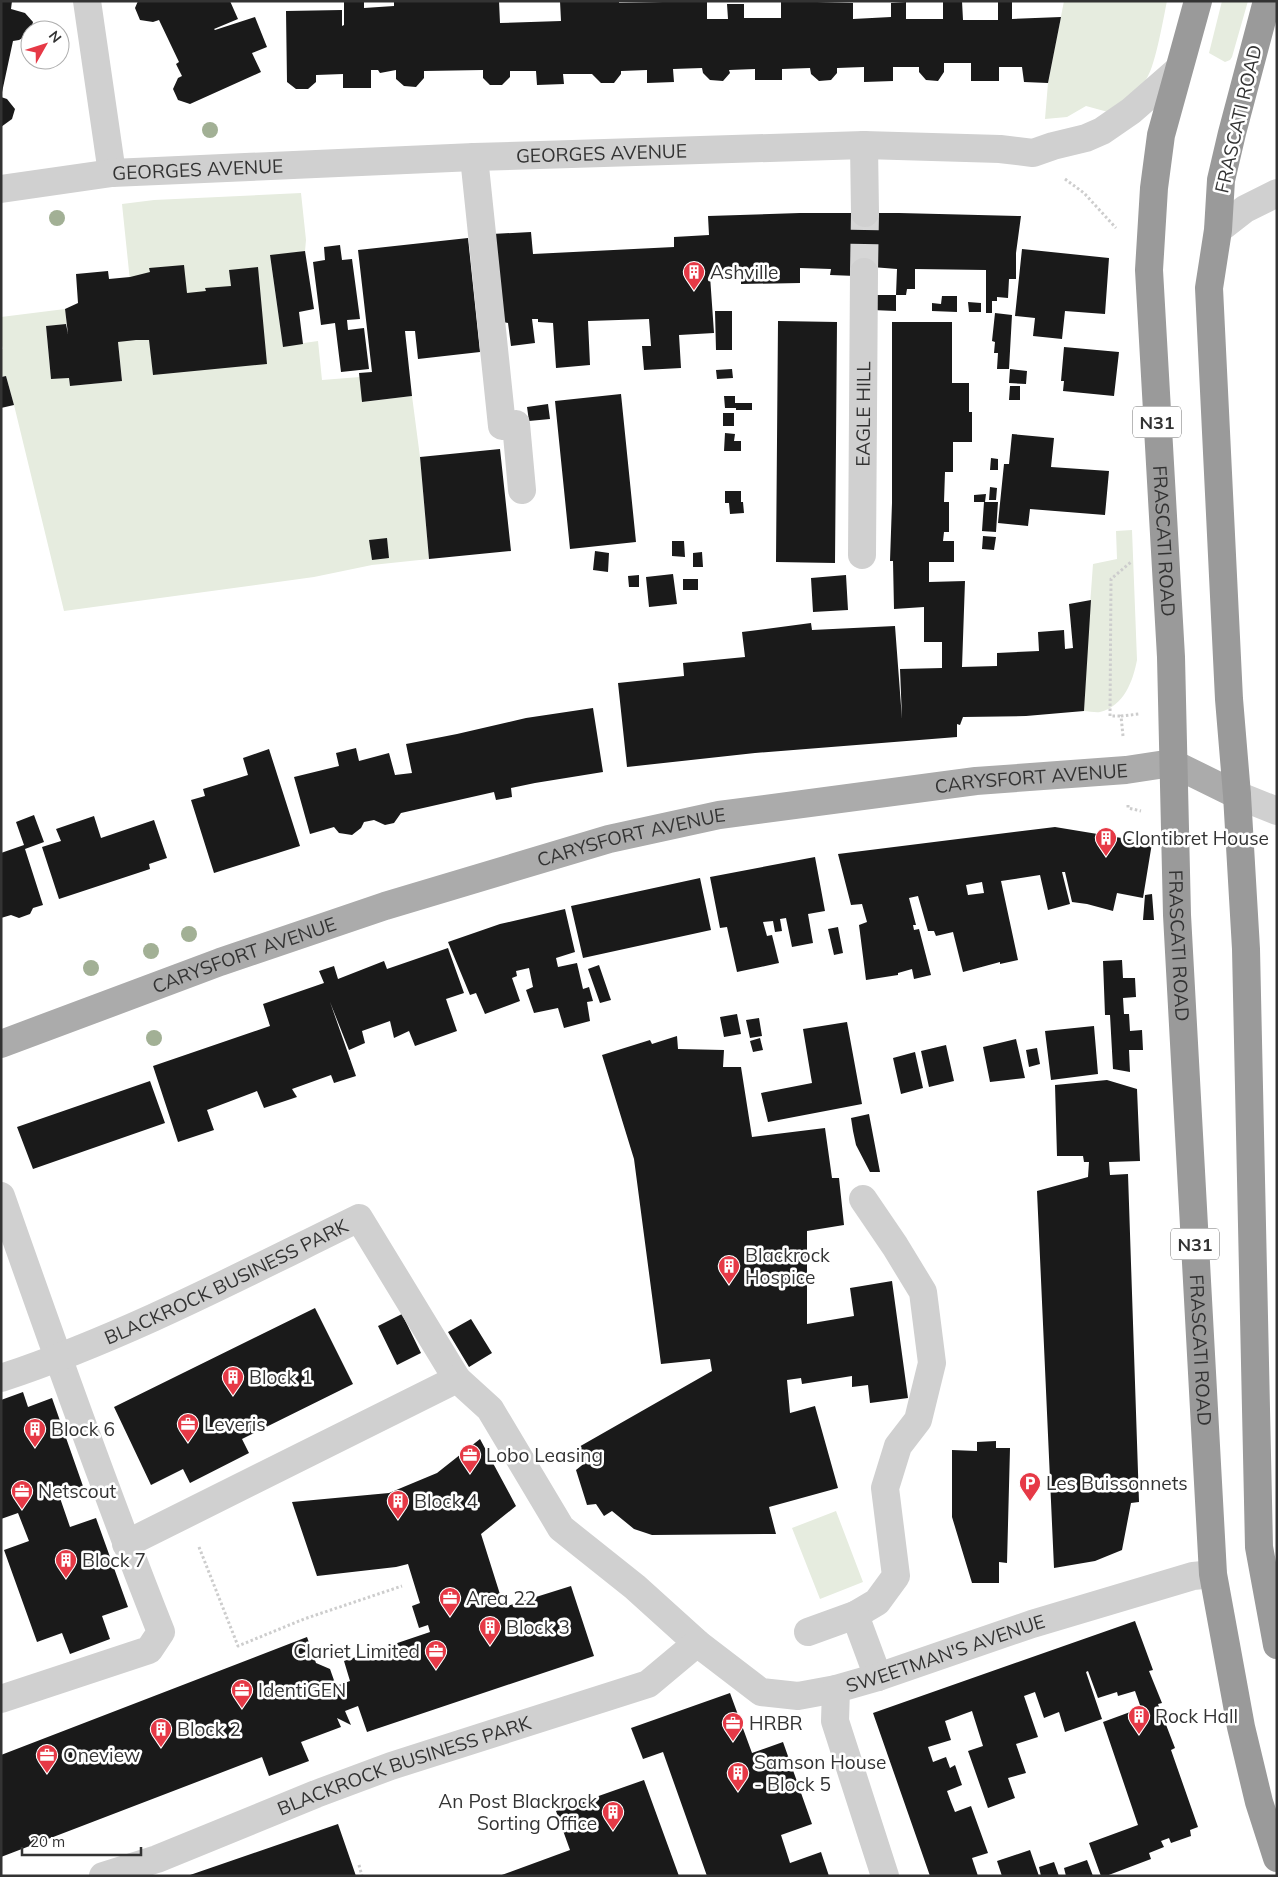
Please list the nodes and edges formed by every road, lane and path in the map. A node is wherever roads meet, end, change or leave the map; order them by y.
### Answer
1 (87, 1) edge
2 (1198, 1) edge
3 (1267, 1) edge
4 (1178, 70) junction
5 (864, 145) junction
6 (1033, 153) junction
7 (474, 157) junction
8 (112, 173) junction
9 (1, 189) edge
10 (1277, 193) edge
11 (865, 213) tunnel mouth
12 (1218, 230) junction
13 (1149, 270) junction
14 (864, 272) tunnel mouth
15 (522, 490) dead end
16 (862, 555) dead end
17 (1132, 561) dead end
18 (1140, 714) dead end
19 (1121, 716) junction
20 (1172, 763) junction
21 (1126, 770) junction
22 (1238, 795) junction
23 (1277, 812) edge
24 (1, 1044) edge
25 (1, 1196) edge
26 (863, 1199) dead end
27 (58, 1359) junction
28 (1, 1378) edge
29 (457, 1379) junction
30 (182, 1515) junction
31 (126, 1544) junction
32 (1268, 1544) edge
33 (1213, 1574) junction
34 (402, 1586) dead end
35 (855, 1615) junction
36 (808, 1632) dead end
37 (697, 1643) junction
38 (1277, 1645) edge
39 (878, 1678) junction
40 (836, 1689) junction
41 (1, 1699) edge
42 (1277, 1858) edge
43 (359, 1865) dead end
44 (103, 1876) edge
45 (362, 1876) edge
46 (885, 1876) edge

1 - 8 street
2 - 4 highway, FRASCATI ROAD / N31
3 - 12 highway, FRASCATI ROAD
4 - 6 street, GEORGES AVENUE
4 - 13 highway, FRASCATI ROAD / N31
5 - 6 street, GEORGES AVENUE
5 - 7 street, GEORGES AVENUE
5 - 11 street
6 - 13 path
7 - 8 street, GEORGES AVENUE
7 - 15 street
8 - 9 street, GEORGES AVENUE
10 - 12 street
12 - 22 highway, FRASCATI ROAD
13 - 20 highway, FRASCATI ROAD / N31
14 - 16 street, EAGLE HILL
17 - 19 path
18 - 19 path
19 - 21 path
20 - 21 main road, CARYSFORT AVENUE
20 - 22 main road
20 - 33 highway, FRASCATI ROAD / N31
21 - 24 main road, CARYSFORT AVENUE
22 - 23 street
22 - 32 highway, FRASCATI ROAD
25 - 27 street
26 - 35 street
27 - 28 street, BLACKROCK BUSINESS PARK
27 - 29 street, BLACKROCK BUSINESS PARK
27 - 31 street
29 - 30 street
29 - 37 street, BLACKROCK BUSINESS PARK
30 - 31 street
30 - 34 path
31 - 41 street
32 - 38 highway, FRASCATI ROAD
33 - 39 street, SWEETMAN'S AVENUE
33 - 42 highway, FRASCATI ROAD / N31
35 - 36 street
35 - 39 street
37 - 40 street, BLACKROCK BUSINESS PARK
37 - 44 street, BLACKROCK BUSINESS PARK
39 - 40 street, SWEETMAN'S AVENUE
40 - 46 street, SWEETMAN'S AVENUE
43 - 45 path

